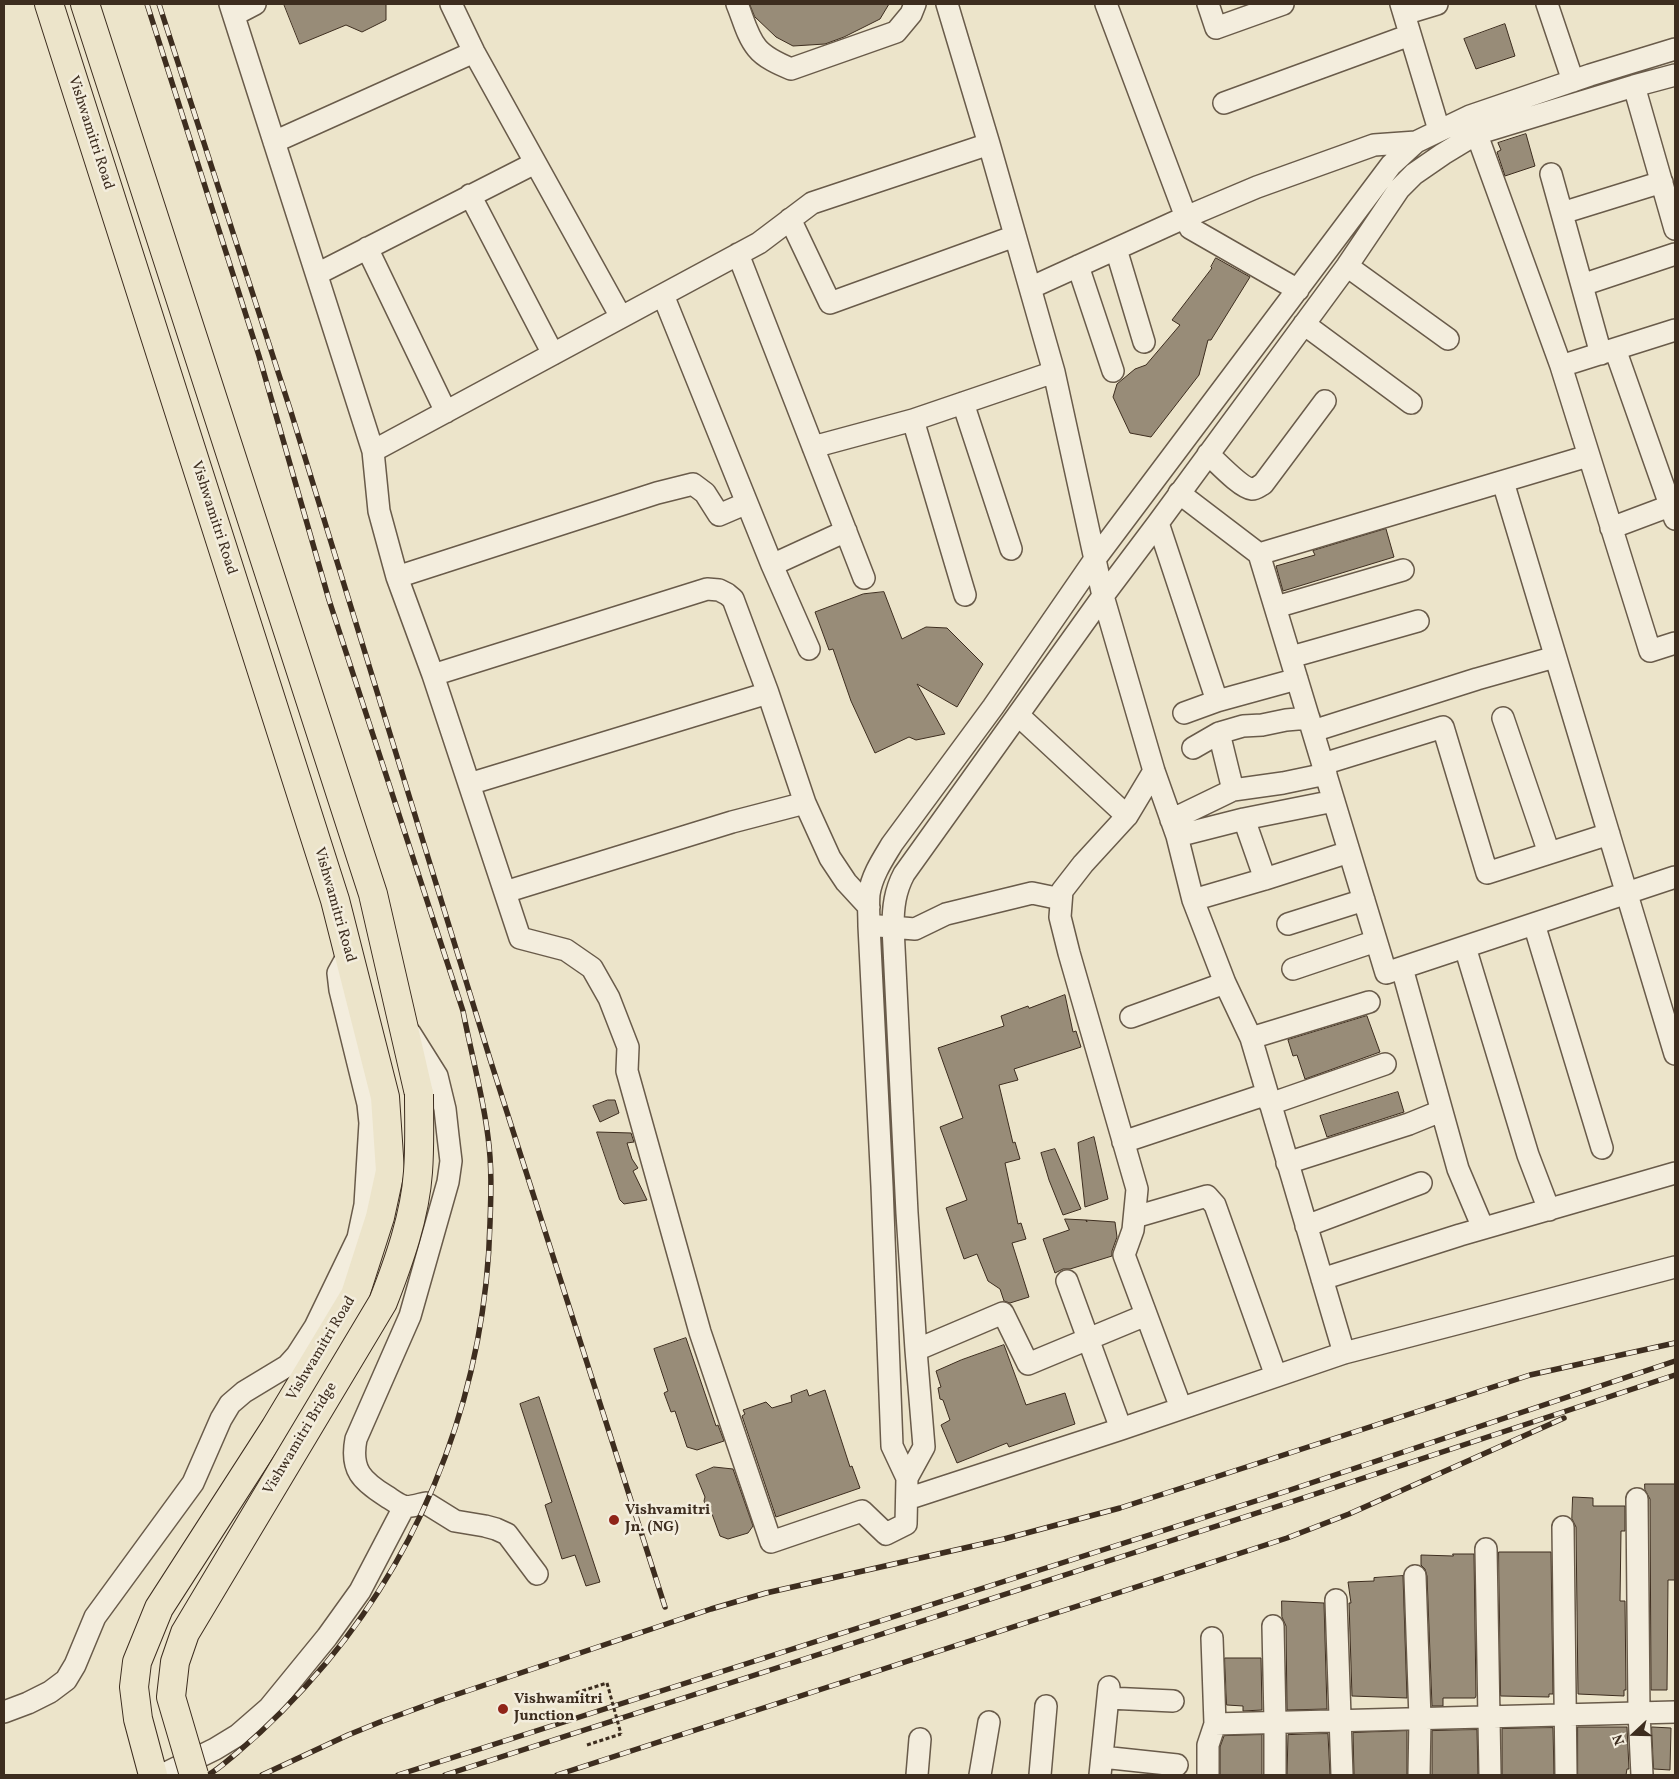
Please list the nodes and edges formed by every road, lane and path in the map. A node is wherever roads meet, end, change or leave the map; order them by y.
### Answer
1 (49, 4) edge
2 (85, 4) edge
3 (255, 4) edge
4 (451, 4) edge
5 (737, 4) edge
6 (915, 4) edge
7 (947, 4) edge
8 (1106, 4) edge
9 (1208, 4) edge
10 (1283, 4) edge
11 (1437, 4) edge
12 (1547, 4) edge
13 (232, 9) edge
14 (1402, 9) edge
15 (1410, 35) junction
16 (1675, 49) edge
17 (474, 52) junction
18 (1675, 78) edge
19 (1573, 81) junction
20 (1634, 86) junction
21 (1224, 103) dead end
22 (1473, 125) junction
23 (1439, 130) junction
24 (274, 142) junction
25 (1416, 142) junction
26 (989, 144) junction
27 (535, 163) junction
28 (1551, 174) dead end
29 (1662, 182) junction
30 (470, 195) junction
31 (1562, 212) junction
32 (1186, 217) junction
33 (790, 219) junction
34 (1675, 229) edge
35 (1015, 236) junction
36 (367, 248) junction
37 (1116, 249) junction
38 (738, 254) junction
39 (1675, 254) edge
40 (1078, 266) junction
41 (1347, 266) junction
42 (316, 274) junction
43 (1582, 285) junction
44 (1030, 288) junction
45 (1298, 290) junction
46 (663, 295) junction
47 (621, 317) junction
48 (1304, 324) junction
49 (1674, 333) edge
50 (1448, 339) dead end
51 (1144, 342) dead end
52 (1608, 351) junction
53 (553, 354) junction
54 (1561, 366) junction
55 (1113, 371) dead end
56 (1054, 372) junction
57 (1325, 401) dead end
58 (963, 403) junction
59 (1411, 403) dead end
60 (446, 412) junction
61 (913, 420) junction
62 (813, 447) junction
63 (373, 451) junction
64 (1208, 454) junction
65 (1588, 456) junction
66 (1503, 482) junction
67 (1179, 493) junction
68 (747, 503) junction
69 (1673, 510) edge
70 (1158, 523) junction
71 (1611, 528) junction
72 (846, 531) junction
73 (1011, 549) dead end
74 (1259, 554) junction
75 (1095, 559) junction
76 (772, 565) junction
77 (1403, 570) dead end
78 (397, 577) junction
79 (864, 578) dead end
80 (965, 595) dead end
81 (1102, 596) junction
82 (1276, 607) junction
83 (1418, 622) dead end
84 (1675, 643) edge
85 (809, 649) dead end
86 (1291, 657) junction
87 (1555, 657) junction
88 (433, 675) junction
89 (1297, 678) junction
90 (768, 693) junction
91 (1217, 701) junction
92 (1184, 713) dead end
93 (1018, 715) junction
94 (1503, 718) dead end
95 (1311, 724) junction
96 (1219, 733) junction
97 (1193, 748) dead end
98 (1324, 769) junction
99 (1154, 771) junction
100 (469, 784) junction
101 (1233, 790) junction
102 (1334, 801) junction
103 (805, 803) junction
104 (1127, 816) junction
105 (1244, 819) junction
106 (1174, 828) junction
107 (1609, 834) junction
108 (1349, 852) junction
109 (1548, 853) junction
110 (1675, 878) edge
111 (1265, 879) junction
112 (505, 892) junction
113 (1627, 893) junction
114 (1061, 898) junction
115 (1193, 900) junction
116 (1364, 900) junction
117 (869, 917) junction
118 (1288, 924) dead end
119 (1534, 924) junction
120 (894, 927) junction
121 (1376, 941) junction
122 (1465, 947) junction
123 (348, 952) junction
124 (1402, 968) junction
125 (1294, 969) dead end
126 (1225, 983) junction
127 (1369, 1002) dead end
128 (1130, 1017) dead end
129 (402, 1020) junction
130 (1251, 1038) junction
131 (1675, 1054) edge
132 (1385, 1064) dead end
133 (1268, 1099) junction
134 (1441, 1111) junction
135 (1123, 1142) junction
136 (1602, 1148) dead end
137 (1287, 1163) junction
138 (1675, 1173) edge
139 (1421, 1183) dead end
140 (1548, 1210) junction
141 (1136, 1217) junction
142 (1306, 1226) junction
143 (1483, 1228) junction
144 (1675, 1267) edge
145 (1322, 1279) junction
146 (1067, 1281) dead end
147 (1146, 1315) junction
148 (1087, 1340) junction
149 (916, 1350) junction
150 (1344, 1352) junction
151 (1276, 1376) junction
152 (1181, 1408) junction
153 (1121, 1429) junction
154 (907, 1478) junction
155 (907, 1499) junction
156 (1637, 1499) dead end
157 (404, 1506) junction
158 (1563, 1527) dead end
159 (1486, 1549) dead end
160 (536, 1574) dead end
161 (1415, 1576) dead end
162 (1336, 1600) dead end
163 (1272, 1626) dead end
164 (1212, 1638) dead end
165 (576, 1693) dead end
166 (1172, 1701) dead end
167 (1046, 1706) dead end
168 (4, 1712) edge
169 (1675, 1712) edge
170 (1639, 1713) junction
171 (1565, 1715) junction
172 (1489, 1717) junction
173 (1420, 1719) junction
174 (1340, 1721) junction
175 (989, 1722) dead end
176 (1276, 1722) junction
177 (1215, 1724) junction
178 (920, 1739) dead end
179 (587, 1745) dead end
180 (1177, 1765) dead end
181 (1101, 1766) edge
182 (153, 1775) edge
183 (162, 1775) edge
184 (194, 1775) edge
185 (918, 1775) edge
186 (980, 1775) edge
187 (1040, 1775) edge
188 (1208, 1775) edge
189 (1275, 1775) edge
190 (1342, 1775) edge
191 (1419, 1775) edge
192 (1490, 1775) edge
193 (1566, 1775) edge
194 (1642, 1775) edge

1 - 123 main road, Vishwamitri Road
2 - 129 main road
3 - 13 street
4 - 17 street
5 - 6 street
7 - 26 street
8 - 32 street
9 - 10 street
11 - 14 street
12 - 19 street
13 - 24 street
14 - 15 street
15 - 21 street
15 - 23 street
16 - 19 street
17 - 24 street
17 - 27 street
18 - 20 street
19 - 22 street
20 - 22 street
20 - 29 street
22 - 23 street
22 - 41 street
22 - 54 street
23 - 25 street
24 - 42 street
25 - 32 street
25 - 45 street
26 - 33 street
26 - 35 street
27 - 30 street
27 - 47 street
28 - 31 street
29 - 31 street
29 - 34 street
30 - 36 street
30 - 53 street
31 - 43 street
32 - 37 street
32 - 45 street
33 - 35 street
33 - 38 street
35 - 44 street
36 - 42 street
36 - 60 street
37 - 40 street
37 - 51 street
38 - 46 street
38 - 62 street
39 - 43 street
40 - 44 street
40 - 55 street
41 - 48 street
41 - 50 street
42 - 63 street
43 - 52 street
44 - 56 street
45 - 75 street
46 - 47 street
46 - 68 street
47 - 53 street
48 - 59 street
48 - 64 street
49 - 52 street
52 - 54 street
52 - 69 street
53 - 60 street
54 - 65 street
56 - 58 street
56 - 75 street
57 - 64 street
58 - 61 street
58 - 73 street
60 - 63 street
61 - 62 street
61 - 80 street
62 - 72 street
63 - 78 street
64 - 67 street
65 - 66 street
65 - 71 street
66 - 74 street
66 - 87 street
67 - 70 street
67 - 74 street
68 - 76 street
68 - 78 street
69 - 71 street
70 - 81 street
70 - 91 street
71 - 84 street
72 - 76 street
72 - 79 street
74 - 82 street
75 - 81 street
75 - 117 street
76 - 85 street
77 - 82 street
78 - 88 street
81 - 93 street
81 - 99 street
82 - 86 street
83 - 86 street
86 - 89 street
87 - 95 street
87 - 107 street
88 - 90 street
88 - 100 street
89 - 91 street
89 - 95 street
90 - 100 street
90 - 103 street
91 - 92 street
93 - 104 street
93 - 120 street
94 - 109 street
95 - 96 street
95 - 98 street
96 - 97 street
96 - 101 street
98 - 101 street
98 - 102 street
98 - 109 street
99 - 104 street
99 - 106 street
100 - 112 street
101 - 106 street
102 - 105 street
102 - 108 street
103 - 112 street
103 - 117 street
104 - 114 street
105 - 106 street
105 - 111 street
106 - 115 street
107 - 109 street
107 - 113 street
108 - 111 street
108 - 116 street
110 - 113 street
111 - 115 street
112 - 155 street
113 - 119 street
113 - 131 street
114 - 120 street
114 - 135 street
115 - 126 street
116 - 118 street
116 - 121 street
117 - 120 street
117 - 154 street
119 - 122 street
119 - 136 street
120 - 149 street
121 - 124 street
121 - 125 street
122 - 124 street
122 - 140 street
123 - 168 street
123 - 182 main road, Vishwamitri Road
124 - 134 street
126 - 128 street
126 - 130 street
127 - 130 street
129 - 157 street
129 - 184 main road, Vishwamitri Bridge, bridge
130 - 133 street
132 - 133 street
133 - 135 street
133 - 137 street
134 - 137 street
134 - 143 street
135 - 141 street
137 - 142 street
138 - 140 street
139 - 142 street
140 - 143 street
141 - 147 street
141 - 151 street
142 - 145 street
143 - 145 street
144 - 150 street
145 - 150 street
146 - 148 street
147 - 148 street
147 - 152 street
148 - 149 street
148 - 153 street
149 - 154 street
150 - 151 street
151 - 152 street
152 - 153 street
153 - 155 street
154 - 155 street
156 - 170 street
157 - 160 street
157 - 183 street
158 - 171 street
159 - 172 street
161 - 173 street
162 - 174 street
163 - 176 street
164 - 177 street
165 - 179 path, bridge
166 - 181 street
167 - 187 street
169 - 170 street
170 - 171 street
170 - 194 street
171 - 172 street
171 - 193 street
172 - 173 street
172 - 192 street
173 - 174 street
173 - 191 street
174 - 176 street
174 - 190 street
175 - 186 street
176 - 177 street
176 - 189 street
177 - 188 street
178 - 185 street
180 - 181 street

